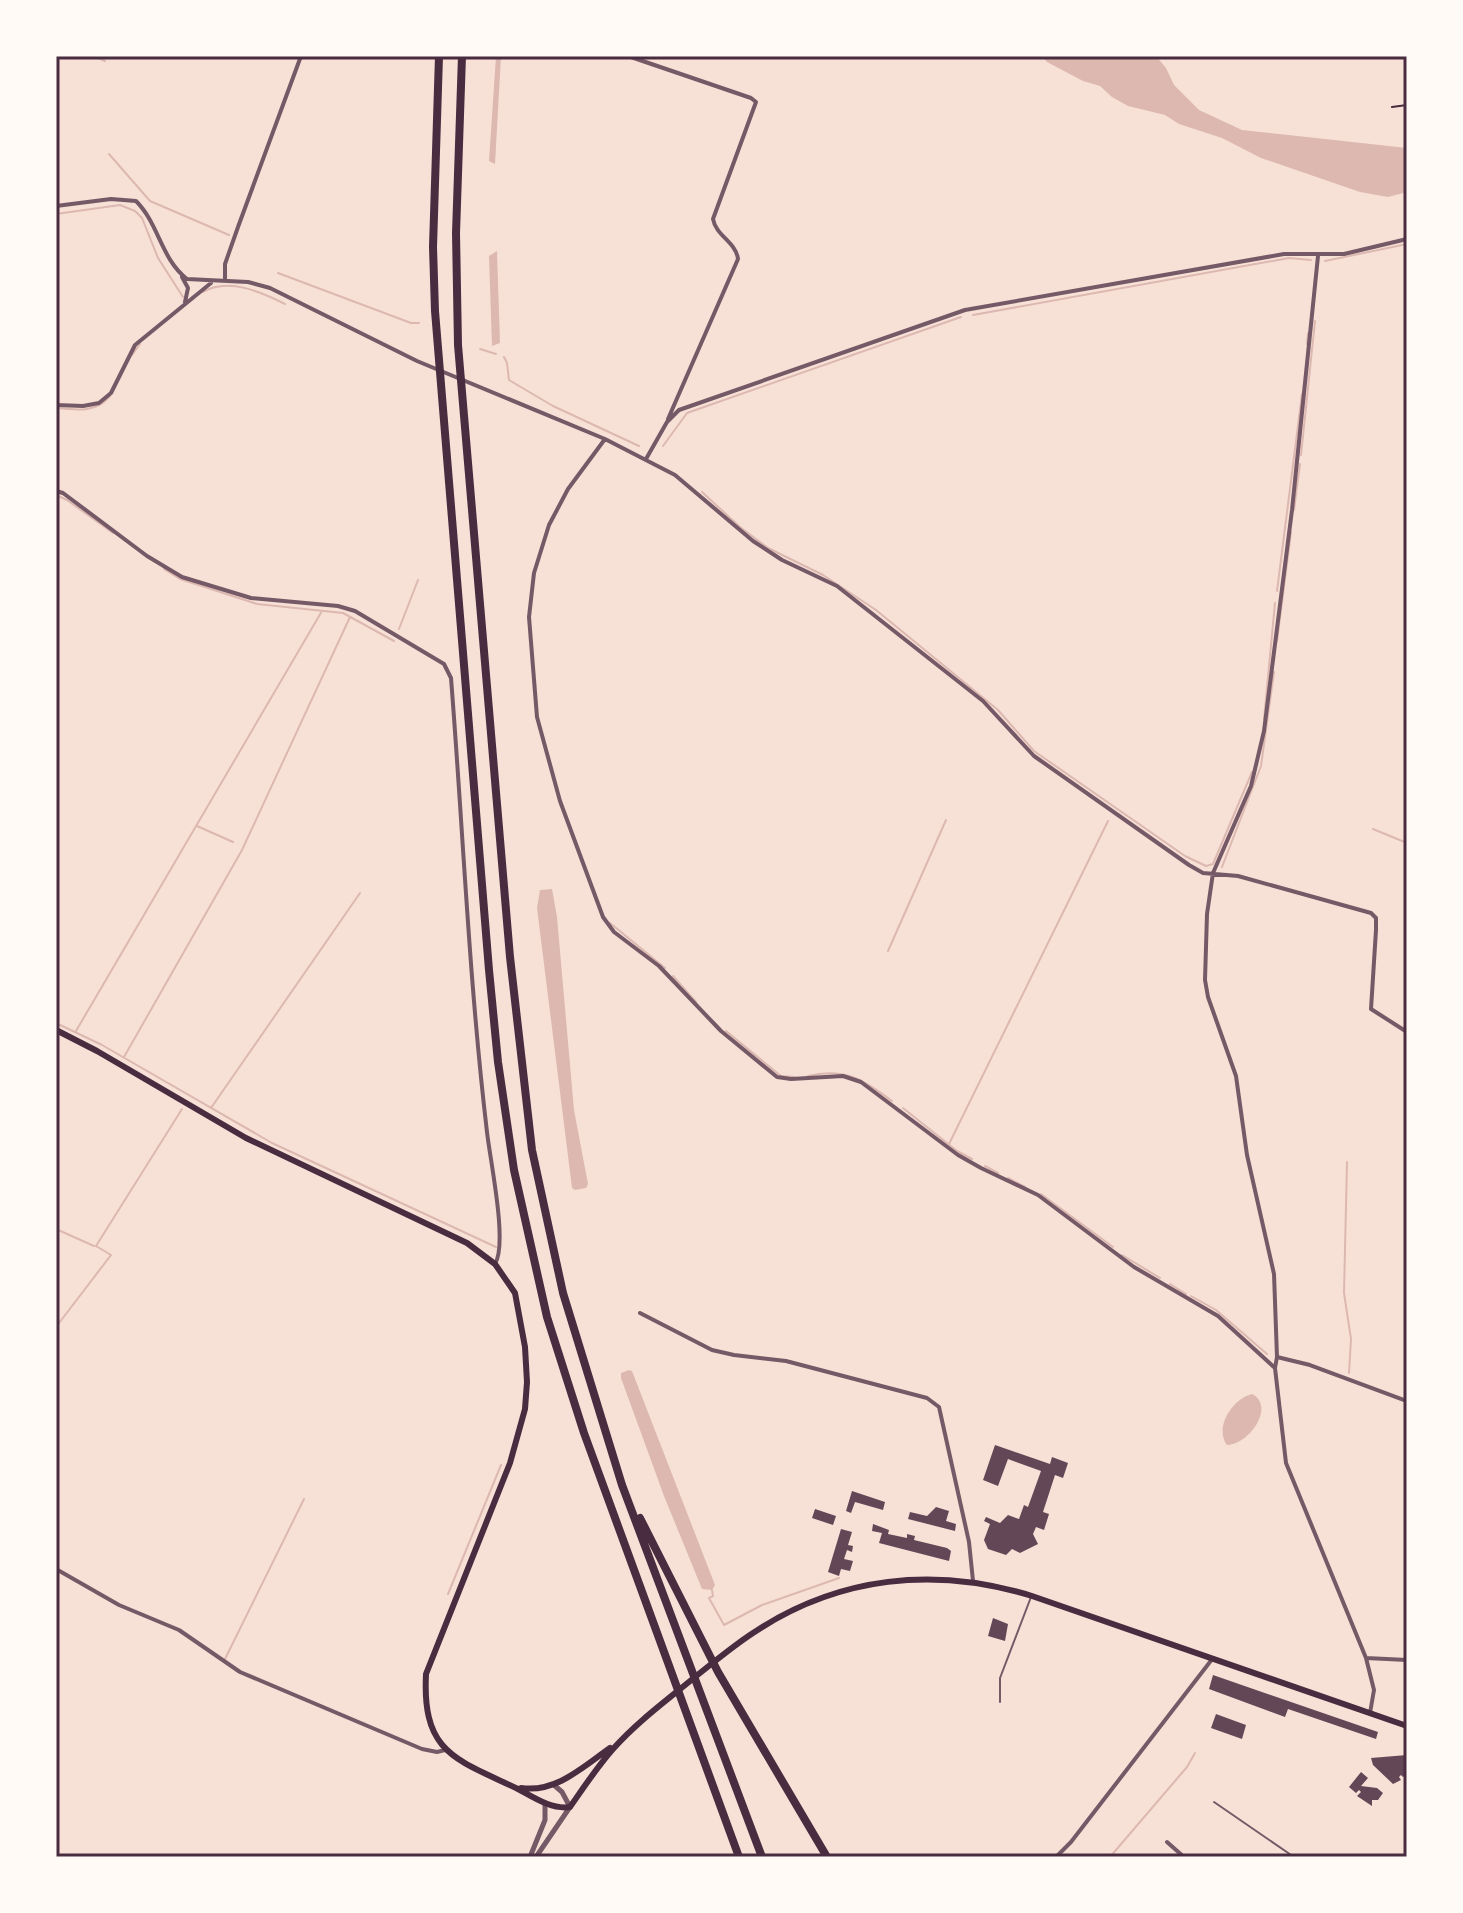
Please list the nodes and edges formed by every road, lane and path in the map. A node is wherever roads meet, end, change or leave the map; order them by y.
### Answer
1 (301, 56) edge
2 (439, 56) edge
3 (462, 56) edge
4 (628, 56) edge
5 (1407, 105) edge
6 (1392, 107) dead end
7 (56, 206) edge
8 (1407, 239) edge
9 (1318, 257) junction
10 (178, 272) junction
11 (225, 280) junction
12 (196, 281) junction
13 (213, 281) junction
14 (188, 291) junction
15 (195, 294) junction
16 (185, 304) junction
17 (56, 405) edge
18 (667, 422) junction
19 (605, 439) junction
20 (646, 459) junction
21 (56, 491) edge
22 (1213, 873) junction
23 (56, 1030) edge
24 (1407, 1032) edge
25 (495, 1264) junction
26 (640, 1313) dead end
27 (1277, 1357) junction
28 (1275, 1368) junction
29 (1407, 1401) edge
30 (622, 1485) junction
31 (56, 1569) edge
32 (973, 1581) junction
33 (1032, 1596) junction
34 (1213, 1658) junction
35 (1366, 1658) junction
36 (1407, 1660) edge
37 (1000, 1702) dead end
38 (1370, 1713) junction
39 (1407, 1726) edge
40 (620, 1741) junction
41 (445, 1750) junction
42 (554, 1785) junction
43 (513, 1787) junction
44 (1214, 1802) dead end
45 (545, 1803) junction
46 (570, 1807) junction
47 (1167, 1842) dead end
48 (530, 1857) edge
49 (536, 1857) edge
50 (737, 1857) edge
51 (762, 1857) edge
52 (827, 1857) edge
53 (1056, 1857) edge
54 (1184, 1857) edge
55 (1294, 1857) edge

1 - 11 street
2 - 50 highway
3 - 30 highway
4 - 18 street
5 - 6 path
7 - 10 street
8 - 9 street
9 - 18 street
9 - 22 street
10 - 12 street
10 - 14 street
11 - 13 street
11 - 19 street
12 - 13 street
12 - 14 street
12 - 15 street
13 - 15 street
14 - 16 street
15 - 16 street
16 - 17 street
18 - 20 street
19 - 20 street
19 - 28 street
20 - 22 street
21 - 25 street
22 - 24 street
22 - 27 street
23 - 25 main road
25 - 41 main road
26 - 32 street
27 - 28 street
27 - 29 street
28 - 35 street
30 - 51 highway
30 - 52 highway
31 - 41 street
32 - 33 main road
32 - 40 main road
33 - 34 main road
33 - 37 lane
34 - 38 main road
34 - 53 street
35 - 36 street
35 - 38 street
38 - 39 main road
40 - 42 main road
40 - 46 main road
41 - 43 main road
42 - 43 main road
42 - 46 street
43 - 45 main road
44 - 55 lane
45 - 46 main road
45 - 48 street
46 - 49 street
47 - 54 street

